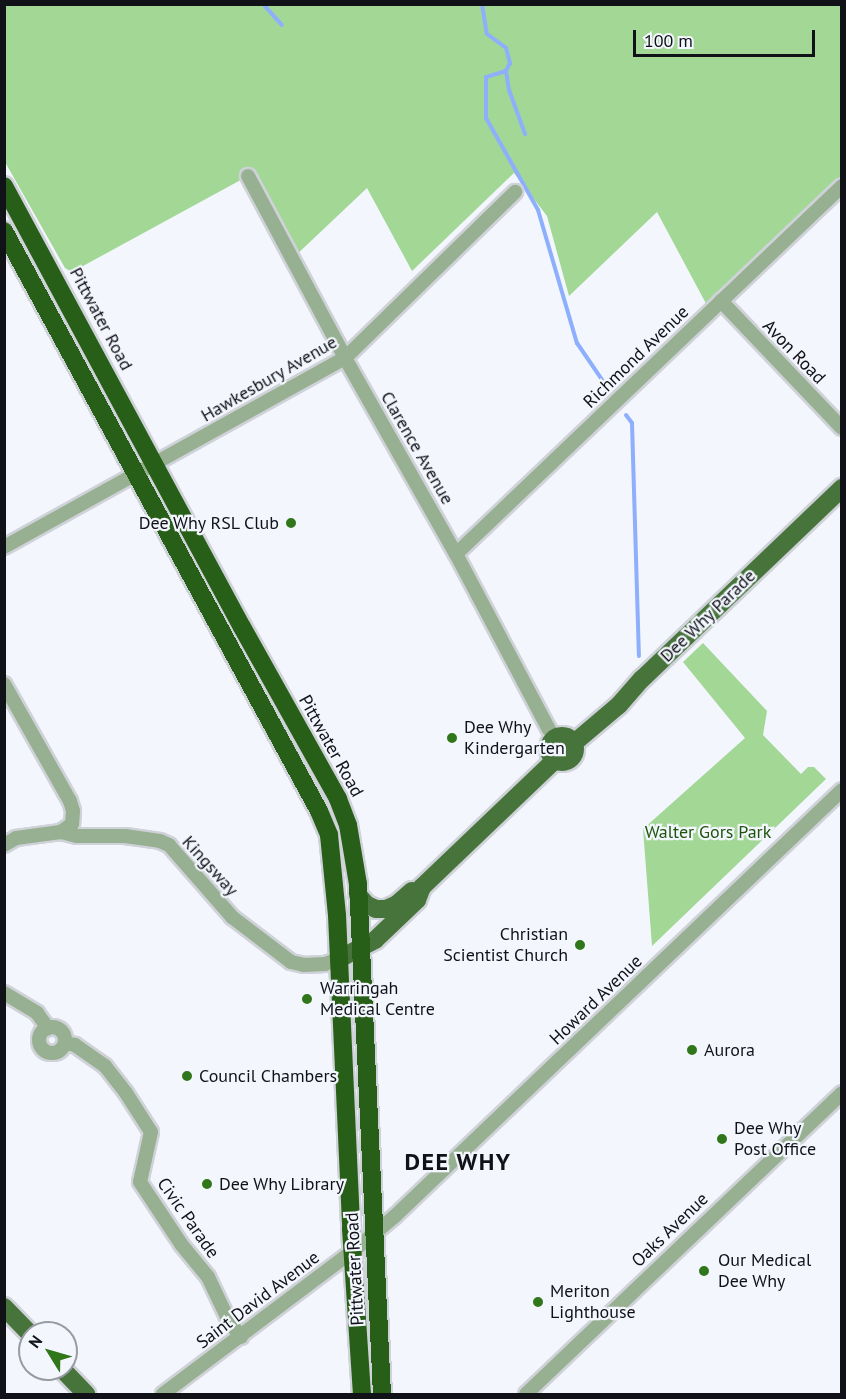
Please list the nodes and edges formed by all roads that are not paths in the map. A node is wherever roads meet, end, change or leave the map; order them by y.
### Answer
1 (248, 176) dead end
2 (4, 186) edge
3 (842, 186) edge
4 (515, 192) dead end
5 (4, 231) edge
6 (721, 301) junction
7 (345, 358) junction
8 (842, 428) edge
9 (155, 464) junction
10 (137, 474) junction
11 (842, 488) edge
12 (4, 547) edge
13 (456, 554) junction
14 (4, 684) edge
15 (555, 738) junction
16 (574, 743) junction
17 (555, 760) junction
18 (842, 790) edge
19 (62, 832) junction
20 (4, 845) edge
21 (422, 887) junction
22 (358, 896) junction
23 (361, 948) junction
24 (339, 959) junction
25 (4, 993) edge
26 (48, 1028) junction
27 (65, 1043) junction
28 (842, 1093) edge
29 (374, 1234) junction
30 (353, 1251) junction
31 (4, 1306) edge
32 (18, 1322) edge
33 (241, 1336) junction
34 (73, 1381) edge
35 (86, 1395) edge
36 (164, 1395) edge
37 (362, 1395) edge
38 (382, 1395) edge
39 (525, 1395) edge

1 - 7 street, Clarence Avenue
2 - 9 highway, Pittwater Road
3 - 6 street, Richmond Avenue
4 - 7 street, Hawkesbury Avenue
5 - 10 highway, Pittwater Road
6 - 8 street, Avon Road
6 - 13 street, Richmond Avenue
7 - 9 street, Hawkesbury Avenue
7 - 13 street, Clarence Avenue
9 - 10 street, Hawkesbury Avenue
9 - 22 highway, Pittwater Road
10 - 12 street, Hawkesbury Avenue
10 - 24 highway, Pittwater Road
11 - 16 main road, Dee Why Parade
13 - 15 street, Clarence Avenue
14 - 19 street
15 - 16 main road
15 - 17 main road
16 - 17 main road
17 - 21 main road
18 - 29 street, Howard Avenue
19 - 20 street, Kingsway
19 - 24 street, Kingsway
21 - 22 main road
21 - 23 main road
22 - 23 highway, Pittwater Road
23 - 24 main road
23 - 29 highway, Pittwater Road
24 - 30 highway, Pittwater Road
25 - 26 street
26 - 27 street
26 - 27 street
27 - 33 street, Civic Parade
28 - 39 street, Oaks Avenue
29 - 30 street, Saint David Avenue
29 - 38 highway, Pittwater Road
30 - 33 street, Saint David Avenue
30 - 37 highway, Pittwater Road
31 - 32 main road
33 - 36 street, Saint David Avenue
34 - 35 main road

